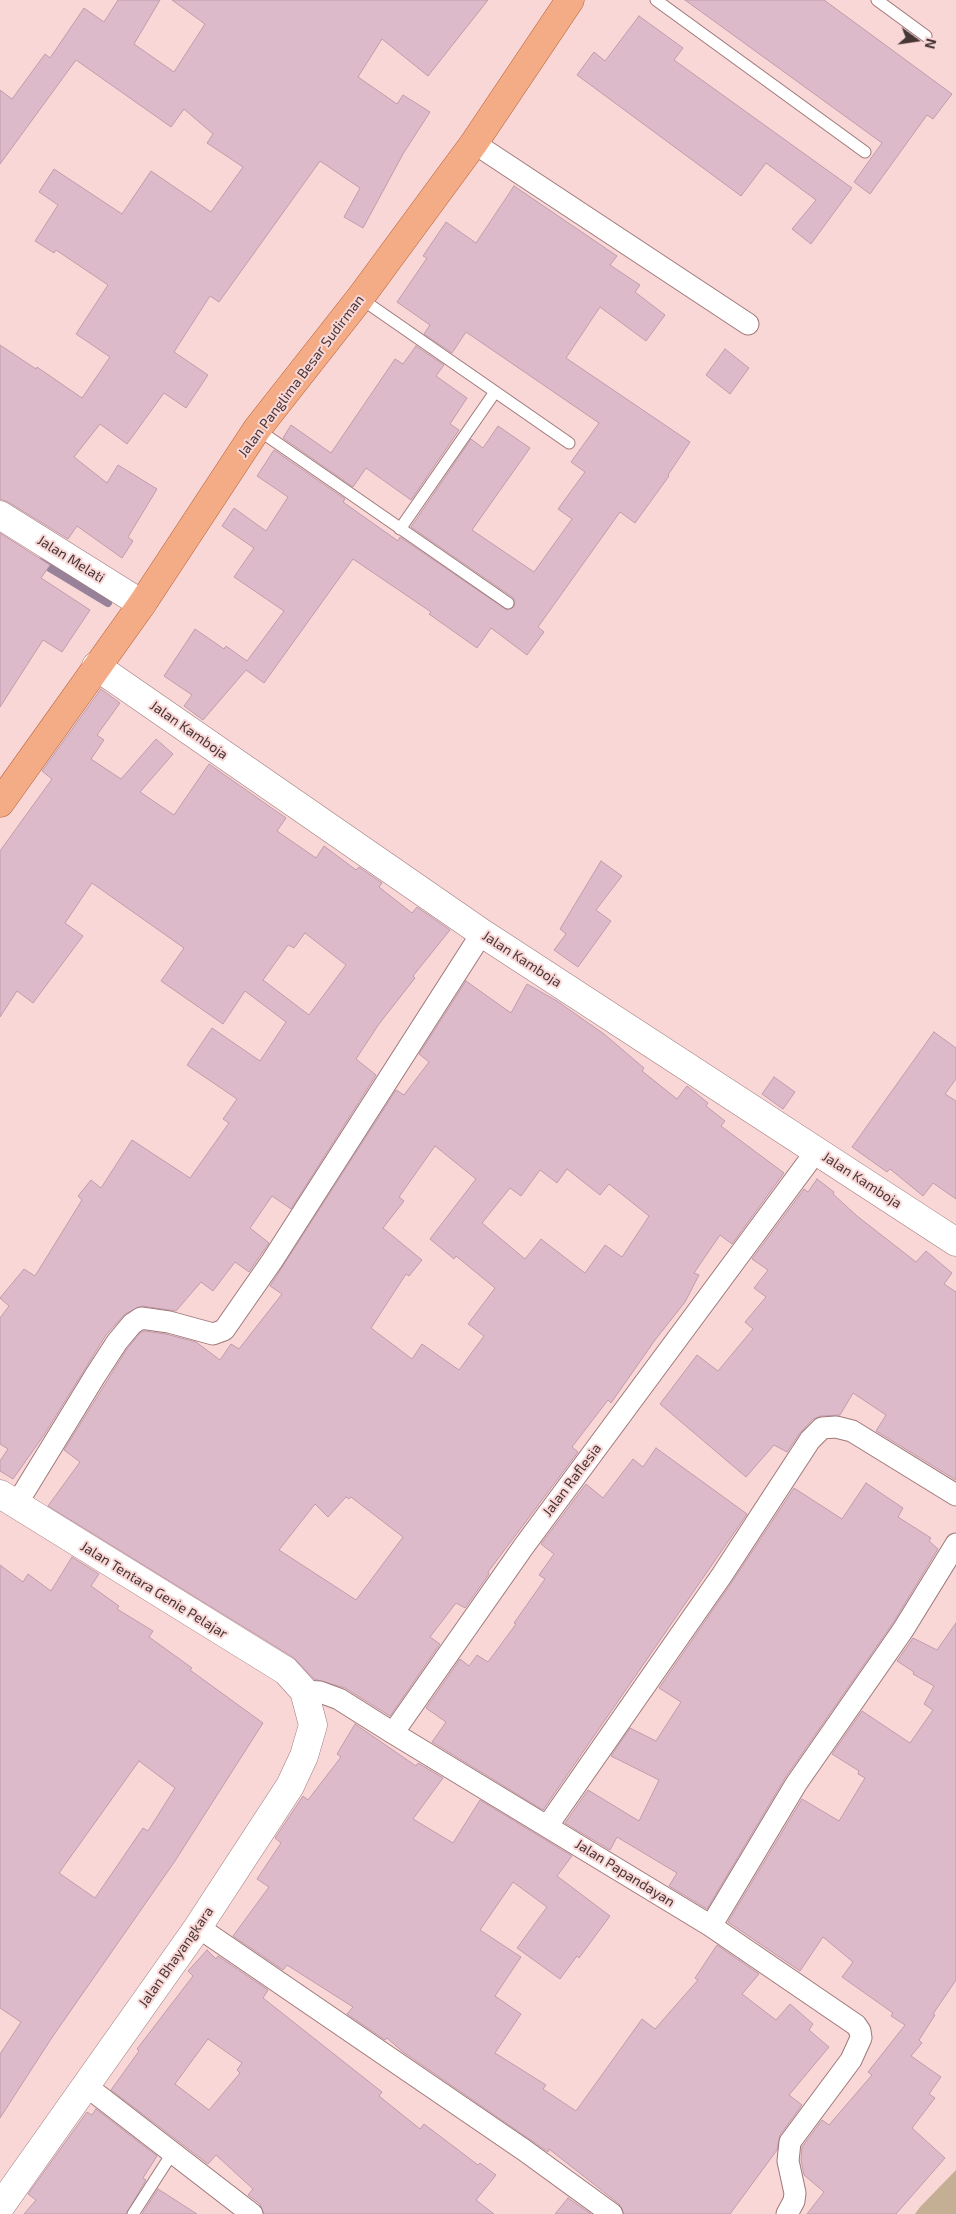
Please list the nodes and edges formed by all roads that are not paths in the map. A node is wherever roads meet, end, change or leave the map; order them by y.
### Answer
1 (570, 0) edge
2 (656, 0) edge
3 (877, 0) edge
4 (926, 36) dead end
5 (474, 143) junction
6 (865, 152) dead end
7 (360, 298) junction
8 (748, 324) dead end
9 (495, 392) junction
10 (257, 429) junction
11 (569, 443) dead end
12 (0, 515) edge
13 (400, 529) junction
14 (508, 603) dead end
15 (142, 604) junction
16 (96, 666) junction
17 (0, 803) edge
18 (482, 933) junction
19 (817, 1150) junction
20 (956, 1242) edge
21 (956, 1495) edge
22 (8, 1500) edge
23 (956, 1544) edge
24 (304, 1691) junction
25 (392, 1733) junction
26 (548, 1825) junction
27 (711, 1926) junction
28 (198, 1927) junction
29 (85, 2085) junction
30 (173, 2152) junction
31 (0, 2207) edge
32 (133, 2214) edge
33 (252, 2214) edge
34 (612, 2214) edge
35 (787, 2214) edge

1 - 5 main road, Jalan Panglima Besar Sudirman
2 - 6 lane
3 - 4 lane
5 - 7 main road, Jalan Panglima Besar Sudirman
5 - 8 street
7 - 9 lane
7 - 10 main road, Jalan Panglima Besar Sudirman
9 - 11 lane
9 - 13 lane
10 - 13 lane
10 - 15 main road, Jalan Panglima Besar Sudirman
12 - 15 street, Jalan Melati
13 - 14 lane
15 - 16 main road, Jalan Panglima Besar Sudirman
16 - 17 main road, Jalan Panglima Besar Sudirman
16 - 18 street, Jalan Kamboja
18 - 19 street, Jalan Kamboja
18 - 22 street
19 - 20 street, Jalan Kamboja
19 - 25 street, Jalan Raflesia
21 - 26 street
22 - 24 street, Jalan Tentara Genie Pelajar
23 - 27 street
24 - 25 street
24 - 28 street, Jalan Bhayangkara
25 - 26 street, Jalan Papandayan
26 - 27 street, Jalan Papandayan
27 - 35 street, Jalan Papandayan
28 - 29 street, Jalan Bhayangkara
28 - 34 street
29 - 30 street
29 - 31 street, Jalan Bhayangkara
30 - 32 lane
30 - 33 street

